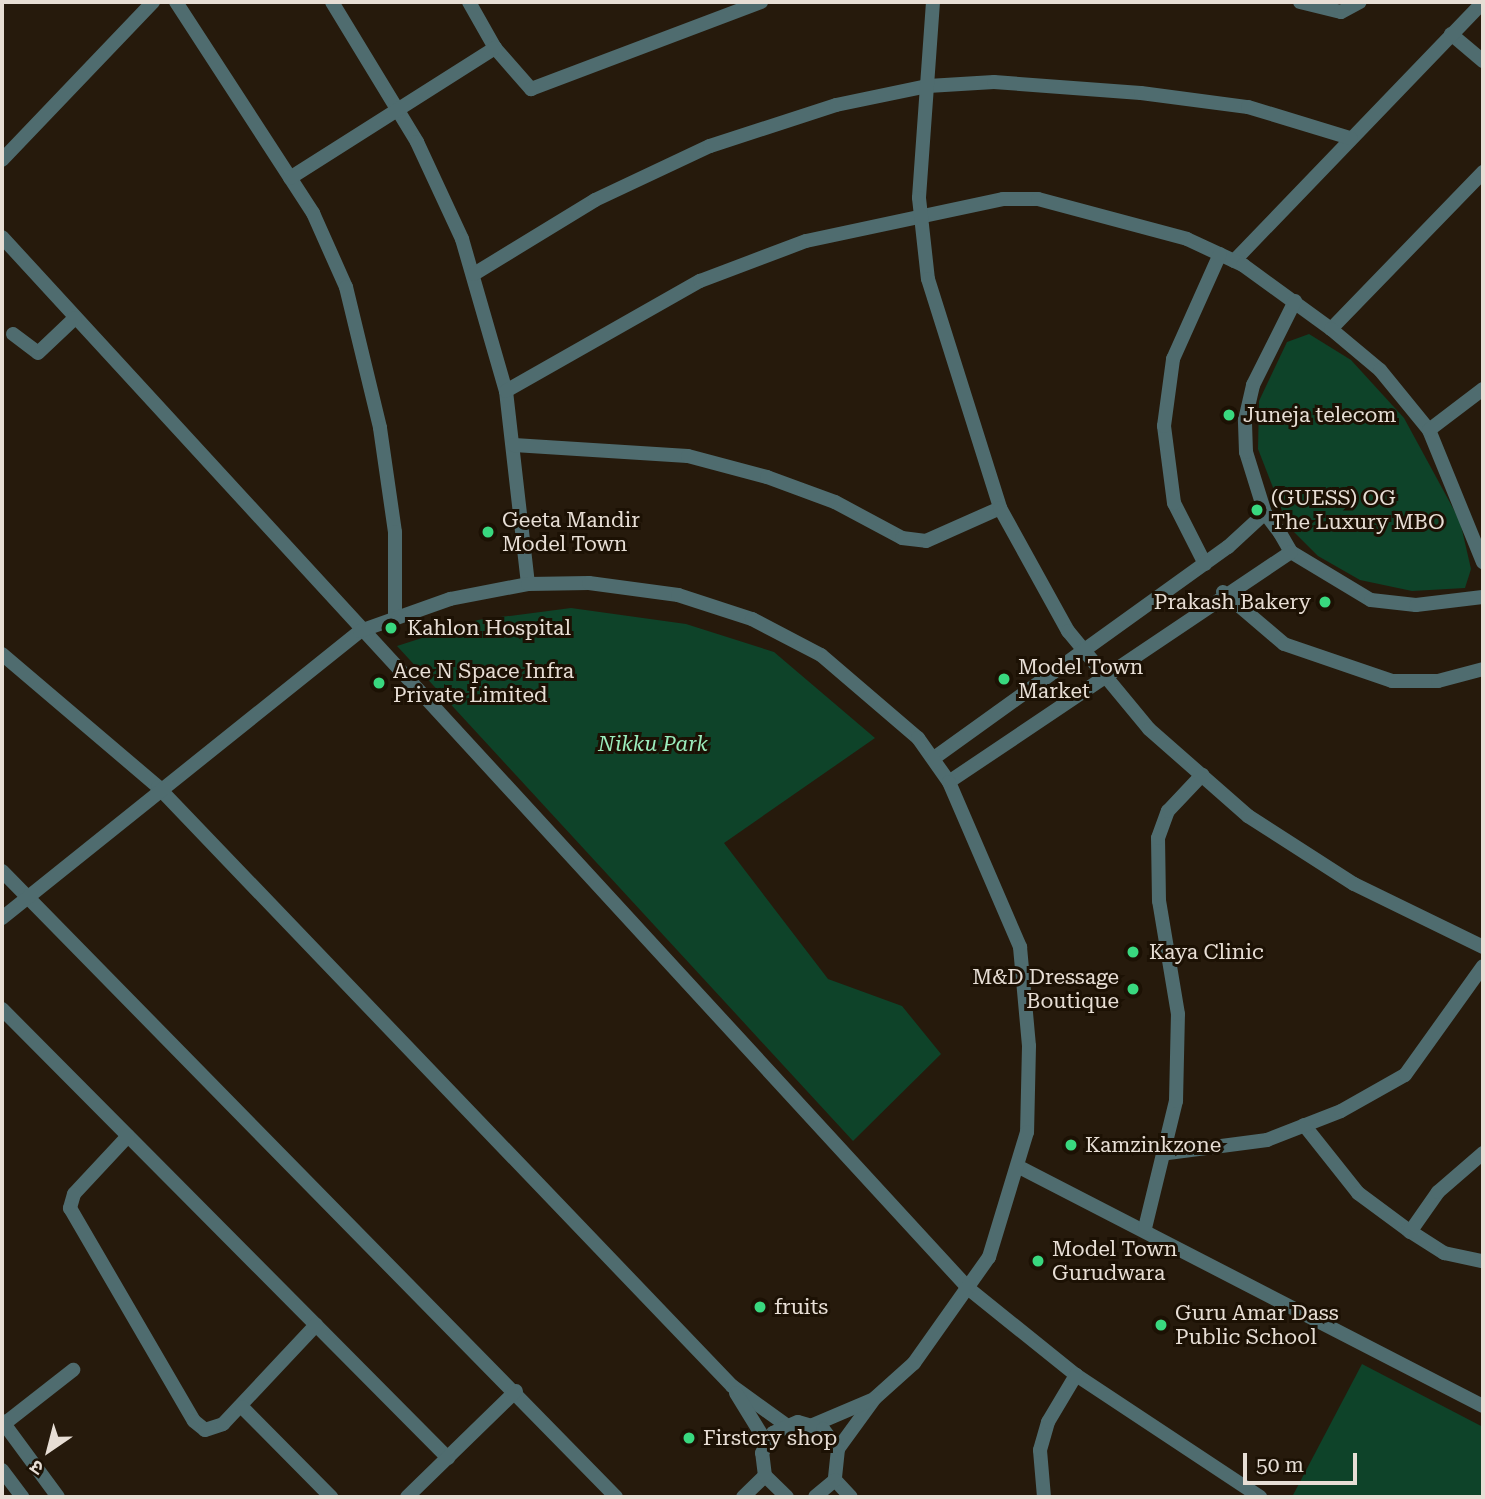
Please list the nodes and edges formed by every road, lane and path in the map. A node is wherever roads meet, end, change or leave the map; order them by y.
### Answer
1 (153, 2) edge
2 (176, 2) edge
3 (332, 2) edge
4 (469, 2) edge
5 (761, 2) edge
6 (933, 2) edge
7 (1300, 2) edge
8 (1360, 2) edge
9 (1483, 2) edge
10 (1451, 34) junction
11 (495, 48) junction
12 (1483, 61) edge
13 (928, 86) junction
14 (398, 108) junction
15 (1350, 138) junction
16 (2, 160) edge
17 (1483, 172) edge
18 (290, 178) junction
19 (921, 216) junction
20 (2, 237) edge
21 (1227, 257) junction
22 (474, 274) junction
23 (1295, 300) junction
24 (75, 318) junction
25 (1331, 329) junction
26 (13, 334) dead end
27 (1483, 389) edge
28 (506, 391) junction
29 (1429, 430) junction
30 (514, 445) junction
31 (1000, 508) junction
32 (1265, 513) junction
33 (1481, 544) edge
34 (1291, 552) junction
35 (1483, 562) edge
36 (1205, 564) junction
37 (528, 584) junction
38 (1223, 592) junction
39 (1483, 597) edge
40 (395, 617) junction
41 (360, 631) junction
42 (1083, 652) junction
43 (2, 654) edge
44 (1483, 669) edge
45 (1102, 677) junction
46 (934, 758) junction
47 (1202, 775) junction
48 (949, 782) junction
49 (158, 787) junction
50 (2, 871) edge
51 (28, 896) junction
52 (2, 918) edge
53 (1483, 947) edge
54 (1483, 966) edge
55 (2, 1009) edge
56 (1304, 1125) junction
57 (128, 1136) junction
58 (1168, 1153) junction
59 (1483, 1153) edge
60 (1020, 1167) junction
61 (1145, 1228) junction
62 (1410, 1232) junction
63 (1483, 1261) edge
64 (969, 1289) junction
65 (316, 1325) junction
66 (73, 1370) dead end
67 (1076, 1375) junction
68 (732, 1386) junction
69 (516, 1391) junction
70 (875, 1398) junction
71 (1483, 1406) edge
72 (242, 1407) junction
73 (3, 1422) edge
74 (814, 1424) junction
75 (786, 1425) junction
76 (766, 1442) junction
77 (838, 1449) junction
78 (448, 1458) junction
79 (2, 1471) edge
80 (765, 1476) junction
81 (835, 1480) junction
82 (1046, 1495) edge
83 (782, 1496) edge
84 (22, 1497) edge
85 (58, 1497) edge
86 (331, 1497) edge
87 (407, 1497) edge
88 (616, 1497) edge
89 (743, 1497) edge
90 (817, 1497) edge
91 (851, 1497) edge
92 (1260, 1497) edge

1 - 16 street
2 - 18 street
3 - 14 street
4 - 11 street
5 - 11 street
6 - 13 street
7 - 8 street
9 - 10 street
10 - 12 street
10 - 15 street
11 - 14 street
13 - 15 street
13 - 19 street
13 - 22 street
14 - 18 street
14 - 22 street
15 - 21 street
17 - 25 street
18 - 40 street
19 - 21 street
19 - 28 street
19 - 31 street
20 - 24 street
21 - 23 street
21 - 36 street
22 - 28 street
23 - 25 street
23 - 32 street
24 - 26 street
24 - 41 street
25 - 29 street
27 - 29 street
28 - 30 street
29 - 33 street
30 - 31 street
30 - 37 street
31 - 42 street
32 - 34 street
32 - 36 street
33 - 35 street
34 - 38 street
34 - 39 street
36 - 42 street
37 - 40 street
37 - 46 street
38 - 44 street
38 - 45 street
40 - 41 street
41 - 49 street
41 - 64 street
42 - 45 street
42 - 46 street
43 - 49 street
45 - 47 street
45 - 48 street
46 - 48 street
47 - 53 street
47 - 58 street
48 - 60 street
49 - 51 street
49 - 68 street
50 - 51 street
51 - 52 street
51 - 69 street
54 - 56 street
55 - 57 street
56 - 58 street
56 - 62 street
57 - 65 street
57 - 72 street
58 - 61 street
59 - 62 street
60 - 61 street
60 - 64 street
61 - 71 street
62 - 63 street
64 - 67 street
64 - 70 street
65 - 72 street
65 - 78 street
66 - 73 street
67 - 82 street
67 - 92 street
68 - 75 street
68 - 76 street
69 - 78 street
69 - 88 street
70 - 74 street
70 - 77 street
72 - 86 street
73 - 85 street
74 - 75 street
74 - 77 street
75 - 76 street
76 - 80 street
77 - 81 street
78 - 87 street
79 - 84 street
80 - 83 street
80 - 89 street
81 - 90 street
81 - 91 street

